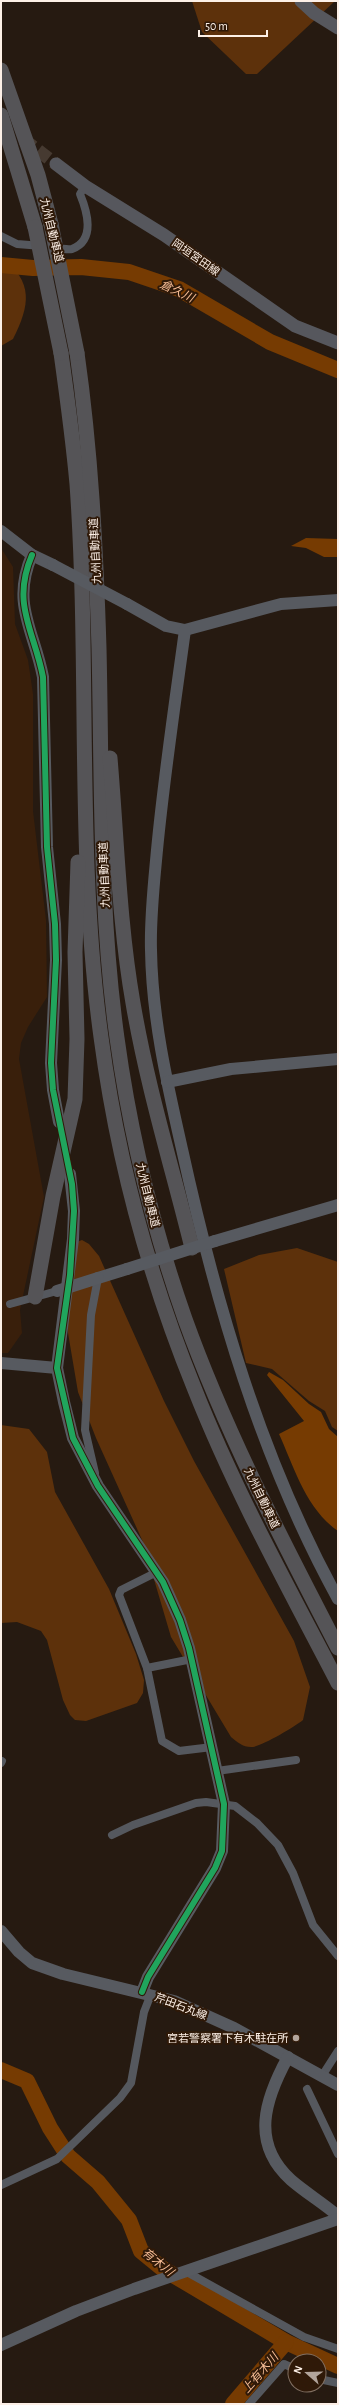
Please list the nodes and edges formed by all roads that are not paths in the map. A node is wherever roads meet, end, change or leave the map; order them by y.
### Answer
1 (301, 1) edge
2 (338, 28) edge
3 (1, 70) edge
4 (1, 115) edge
5 (56, 164) tunnel mouth
6 (85, 186) junction
7 (1, 236) edge
8 (338, 343) edge
9 (1, 532) edge
10 (32, 555) junction
11 (338, 600) edge
12 (97, 610) junction
13 (185, 630) junction
14 (82, 645) junction
15 (338, 1060) edge
16 (167, 1082) junction
17 (59, 1122) dead end
18 (70, 1174) dead end
19 (338, 1205) edge
20 (190, 1242) junction
21 (98, 1278) junction
22 (57, 1291) joint
23 (35, 1297) junction
24 (10, 1304) dead end
25 (1, 1363) edge
26 (57, 1368) junction
27 (98, 1486) junction
28 (157, 1572) junction
29 (338, 1600) edge
30 (338, 1648) edge
31 (192, 1659) junction
32 (147, 1668) junction
33 (338, 1682) edge
34 (212, 1747) junction
35 (296, 1760) dead end
36 (217, 1771) junction
37 (224, 1804) junction
38 (112, 1835) dead end
39 (1, 1931) edge
40 (338, 1956) edge
41 (147, 1993) junction
42 (338, 2051) edge
43 (288, 2057) junction
44 (322, 2076) junction
45 (338, 2085) edge
46 (307, 2089) dead end
47 (338, 2154) edge
48 (1, 2185) edge
49 (338, 2216) edge
50 (338, 2219) edge
51 (184, 2272) junction
52 (1, 2345) edge
53 (338, 2349) edge
54 (287, 2365) edge
55 (327, 2381) edge
56 (338, 2383) edge
57 (249, 2404) edge

1 - 2 main road
3 - 12 highway, 九州自動車道, bridge
4 - 14 highway, 九州自動車道, bridge
5 - 6 main road, 岡垣宮田線
6 - 7 street
6 - 8 main road, 岡垣宮田線
9 - 10 street
10 - 13 street, bridge
10 - 17 street
11 - 13 street
12 - 20 highway
12 - 30 highway, 九州自動車道
13 - 16 street
14 - 23 highway
14 - 33 highway, 九州自動車道
15 - 16 street
16 - 29 street
18 - 26 street
19 - 20 street, bridge
20 - 21 street, bridge
21 - 22 street, bridge
21 - 27 street
22 - 23 street
23 - 24 street
25 - 26 street
26 - 27 street
27 - 28 street
28 - 31 street
28 - 32 street
31 - 32 street
31 - 34 street
32 - 34 street
34 - 36 street
35 - 36 street
36 - 37 street
37 - 38 street
37 - 40 street
37 - 41 street
39 - 41 street, 芹田石丸線
41 - 43 street, 芹田石丸線
41 - 48 street
42 - 44 street
43 - 44 street, 芹田石丸線
43 - 49 street
44 - 45 street, 芹田石丸線
46 - 47 street
50 - 51 street
51 - 52 street
51 - 53 street
54 - 57 street
55 - 56 street

